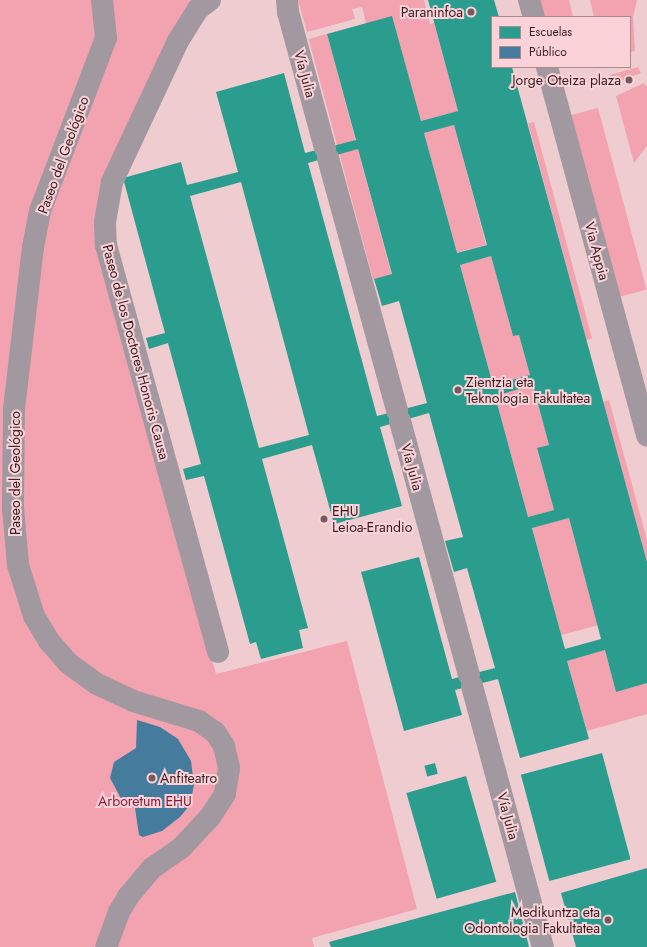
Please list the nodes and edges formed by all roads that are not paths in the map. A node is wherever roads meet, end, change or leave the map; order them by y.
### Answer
1 (102, 0) edge
2 (210, 0) edge
3 (287, 0) edge
4 (529, 0) edge
5 (534, 16) edge
6 (547, 68) edge
7 (647, 436) edge
8 (218, 652) dead end
9 (106, 947) edge
10 (543, 947) edge

1 - 9 street, Paseo del Geológico
2 - 8 street, Paseo de los Doctores Honoris Causa
3 - 10 street, Vía Julia
4 - 5 street
6 - 7 street, Via Appia

